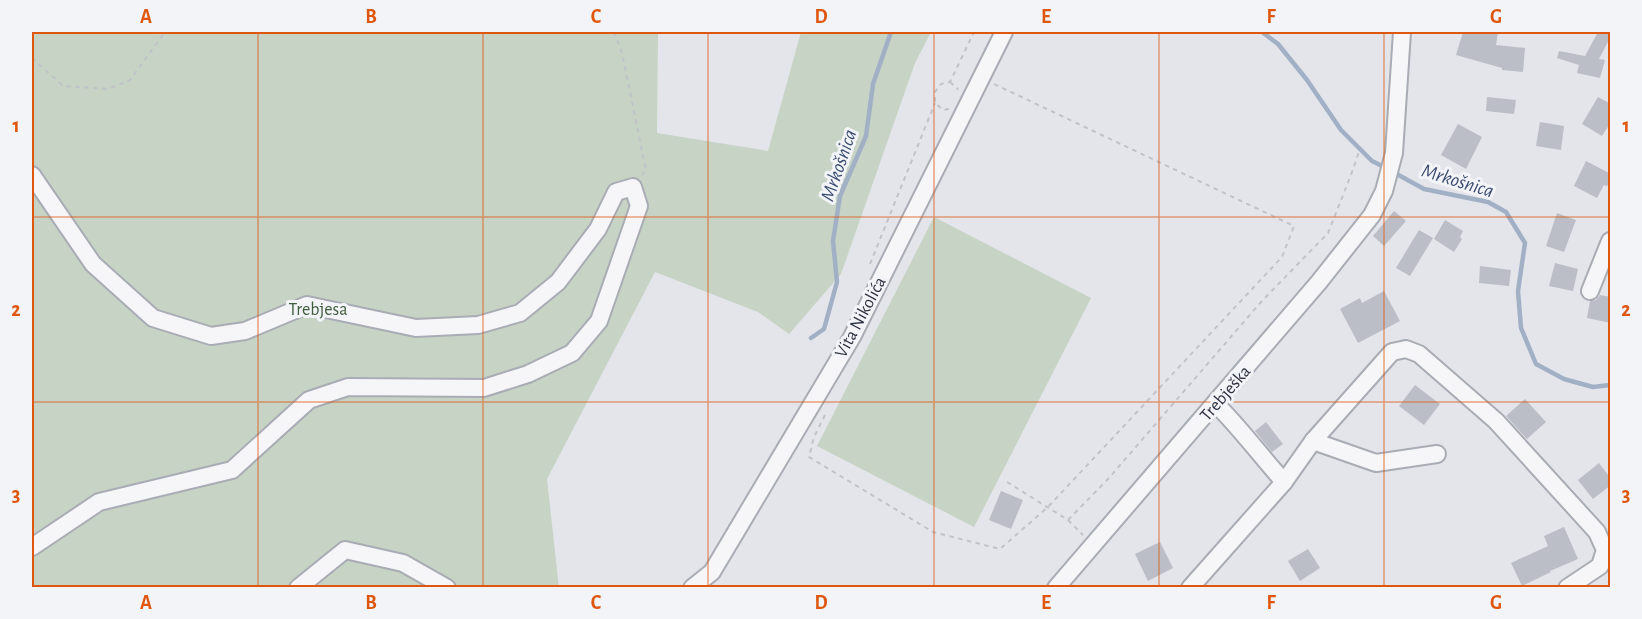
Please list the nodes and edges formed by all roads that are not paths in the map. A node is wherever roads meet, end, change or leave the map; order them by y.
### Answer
1 (1004, 32) edge
2 (1401, 32) edge
3 (32, 175) edge
4 (1611, 241) edge
5 (1590, 291) dead end
6 (1215, 404) junction
7 (1314, 441) junction
8 (1437, 454) dead end
9 (1284, 482) junction
10 (32, 547) edge
11 (298, 588) edge
12 (447, 588) edge
13 (692, 588) edge
14 (1056, 588) edge
15 (1190, 588) edge
16 (1567, 588) edge

1 - 13 street, Vita Nikolića
2 - 6 street, Trebješka
3 - 10 street
4 - 5 street
6 - 9 street
6 - 14 street, Trebješka
7 - 8 street
7 - 9 street
7 - 16 street
9 - 15 street
11 - 12 street

